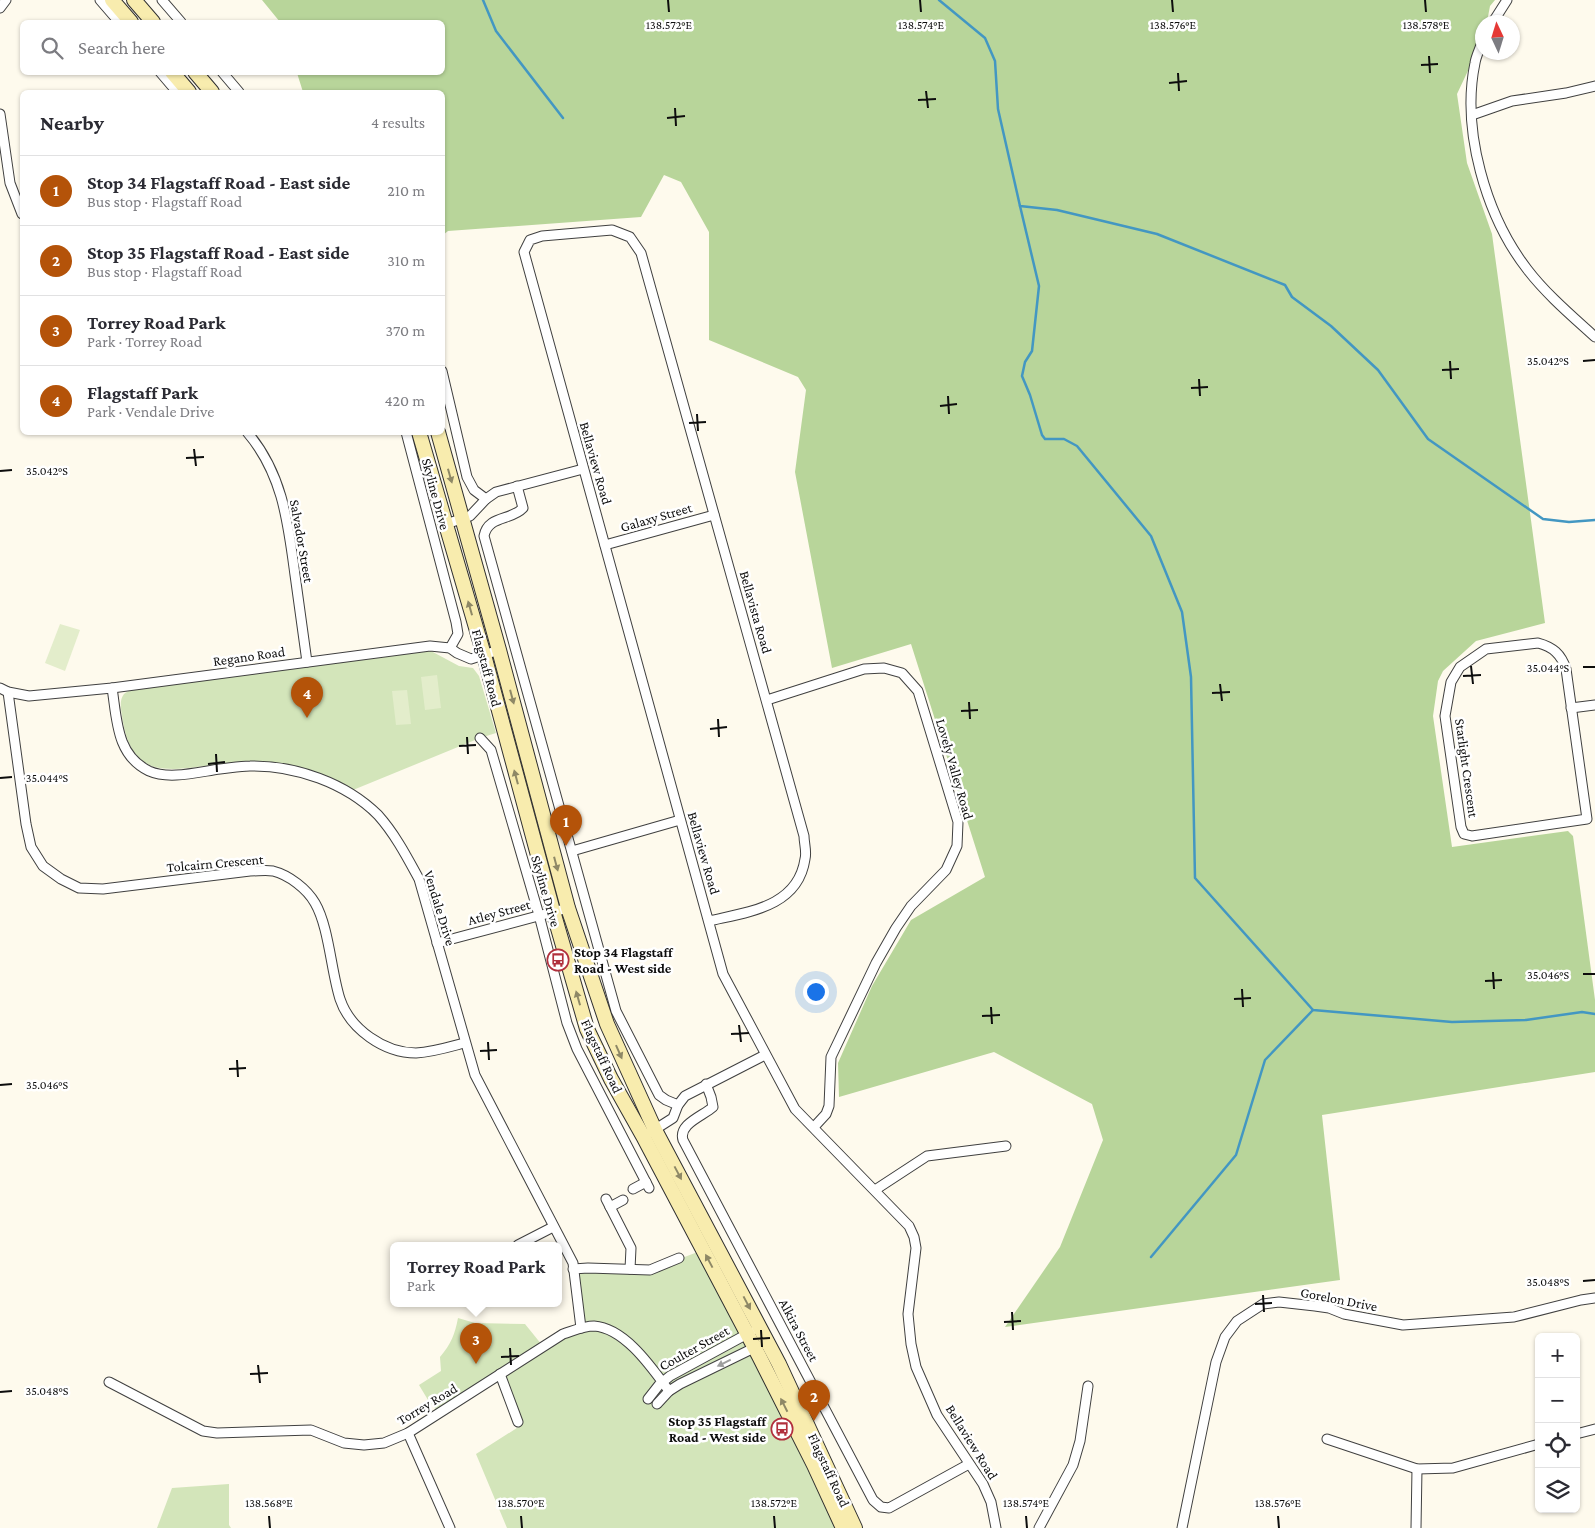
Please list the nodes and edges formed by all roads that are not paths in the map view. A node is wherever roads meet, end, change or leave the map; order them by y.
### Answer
1 (6, 0) edge
2 (100, 0) edge
3 (112, 0) edge
4 (134, 0) edge
5 (162, 0) edge
6 (1506, 0) edge
7 (0, 8) edge
8 (1497, 15) edge
9 (117, 20) edge
10 (129, 20) edge
11 (151, 20) edge
12 (179, 20) edge
13 (1476, 60) edge
14 (163, 75) edge
15 (175, 75) edge
16 (198, 75) edge
17 (225, 75) edge
18 (1595, 86) edge
19 (175, 90) edge
20 (187, 90) edge
21 (210, 90) edge
22 (237, 90) edge
23 (0, 114) edge
24 (1472, 115) junction
25 (20, 209) edge
26 (642, 253) joint
27 (1595, 337) edge
28 (445, 384) edge
29 (249, 435) edge
30 (407, 435) edge
31 (420, 435) edge
32 (439, 435) edge
33 (583, 468) junction
34 (517, 486) junction
35 (486, 499) junction
36 (714, 515) junction
37 (462, 520) junction
38 (446, 524) junction
39 (605, 545) junction
40 (450, 648) junction
41 (499, 650) junction
42 (484, 655) junction
43 (307, 662) junction
44 (112, 688) junction
45 (4, 690) edge
46 (767, 700) junction
47 (1595, 705) edge
48 (1571, 708) junction
49 (480, 738) dead end
50 (680, 820) junction
51 (572, 851) junction
52 (568, 908) junction
53 (546, 913) junction
54 (709, 922) junction
55 (437, 943) junction
56 (464, 1043) junction
57 (766, 1055) junction
58 (706, 1084) junction
59 (678, 1105) junction
60 (814, 1128) junction
61 (649, 1133) junction
62 (1006, 1146) dead end
63 (633, 1188) dead end
64 (875, 1190) junction
65 (623, 1200) dead end
66 (553, 1227) junction
67 (524, 1242) edge
68 (561, 1242) edge
69 (562, 1243) edge
70 (679, 1258) dead end
71 (630, 1268) junction
72 (574, 1269) junction
73 (1595, 1298) edge
74 (582, 1328) junction
75 (754, 1331) junction
76 (761, 1344) junction
77 (500, 1374) junction
78 (109, 1382) dead end
79 (662, 1382) junction
80 (1088, 1386) dead end
81 (669, 1391) junction
82 (648, 1399) dead end
83 (657, 1404) dead end
84 (518, 1422) dead end
85 (1595, 1429) edge
86 (408, 1433) junction
87 (1580, 1433) edge
88 (1327, 1439) dead end
89 (1535, 1445) edge
90 (969, 1464) junction
91 (1417, 1469) junction
92 (450, 1528) edge
93 (843, 1528) edge
94 (855, 1528) edge
95 (996, 1528) edge
96 (1040, 1528) edge
97 (1182, 1528) edge
98 (1416, 1528) edge

1 - 7 street
2 - 9 street
3 - 10 main road
4 - 11 main road
5 - 12 street
6 - 8 street
13 - 24 street
14 - 19 street
15 - 20 main road
16 - 21 main road
17 - 22 street
18 - 24 street
23 - 25 street
24 - 27 street
26 - 33 street, Bellaview Road
26 - 36 street, Bellavista Road
28 - 35 street
29 - 43 street, Salvador Street
30 - 40 street, Skyline Drive
31 - 38 main road, Flagstaff Road
32 -> 37 main road, Flagstaff Road
33 - 34 street
33 - 39 street, Bellaview Road
34 - 35 street
34 - 51 street
35 - 37 street
36 - 39 street, Galaxy Street
36 - 46 street, Bellavista Road
37 - 38 street
37 - 41 main road, Flagstaff Road
42 -> 38 main road, Flagstaff Road
39 - 50 street, Bellaview Road
40 - 42 street, Regano Road
40 - 43 street, Regano Road
41 - 42 street, Regano Road
41 -> 52 main road, Flagstaff Road
53 -> 42 main road, Flagstaff Road
43 - 44 street, Regano Road
44 - 45 street, Regano Road
44 - 55 street, Vendale Drive
45 - 56 street, Tolcairn Crescent
46 - 54 street, Bellavista Road
46 - 60 street, Lovely Valley Road
47 - 48 street
48 - 48 street, Starlight Crescent
49 - 53 street, Skyline Drive
50 - 51 street
50 - 54 street, Bellaview Road
51 - 59 street
52 - 53 street, Atley Street
52 -> 61 main road, Flagstaff Road
53 - 55 street, Atley Street
61 -> 53 main road, Flagstaff Road
53 - 63 street, Skyline Drive
54 - 57 street, Bellaview Road
55 - 56 street, Vendale Drive
56 - 66 street, Vendale Drive
57 - 58 street
57 - 60 street, Bellaview Road
58 - 59 street
58 - 90 street, Alkira Street
59 - 61 street
60 - 64 street, Bellaview Road
61 - 75 main road, Flagstaff Road
62 - 64 street
64 - 90 street, Bellaview Road
65 - 71 street
66 - 67 street
66 - 68 street, Vendale Drive
69 - 72 street, Vendale Drive
70 - 71 street
71 - 72 street
72 - 74 street, Vendale Drive
73 - 97 street, Gorelon Drive
74 - 77 street, Torrey Road
74 - 79 street, Torrey Road
75 - 76 main road, Flagstaff Road
75 - 79 street, Coulter Street
76 -> 81 street, Coulter Street
93 -> 76 main road, Flagstaff Road
76 - 94 main road, Flagstaff Road
77 - 84 street
77 - 86 street, Torrey Road
78 - 86 street, Torrey Road
79 - 81 street, Torrey Road
79 - 82 street, Coulter Street
80 - 96 street
81 - 83 street, Coulter Street
85 - 87 street
86 - 92 street
88 - 91 street
89 - 91 street
90 - 95 street, Bellaview Road
91 - 98 street

